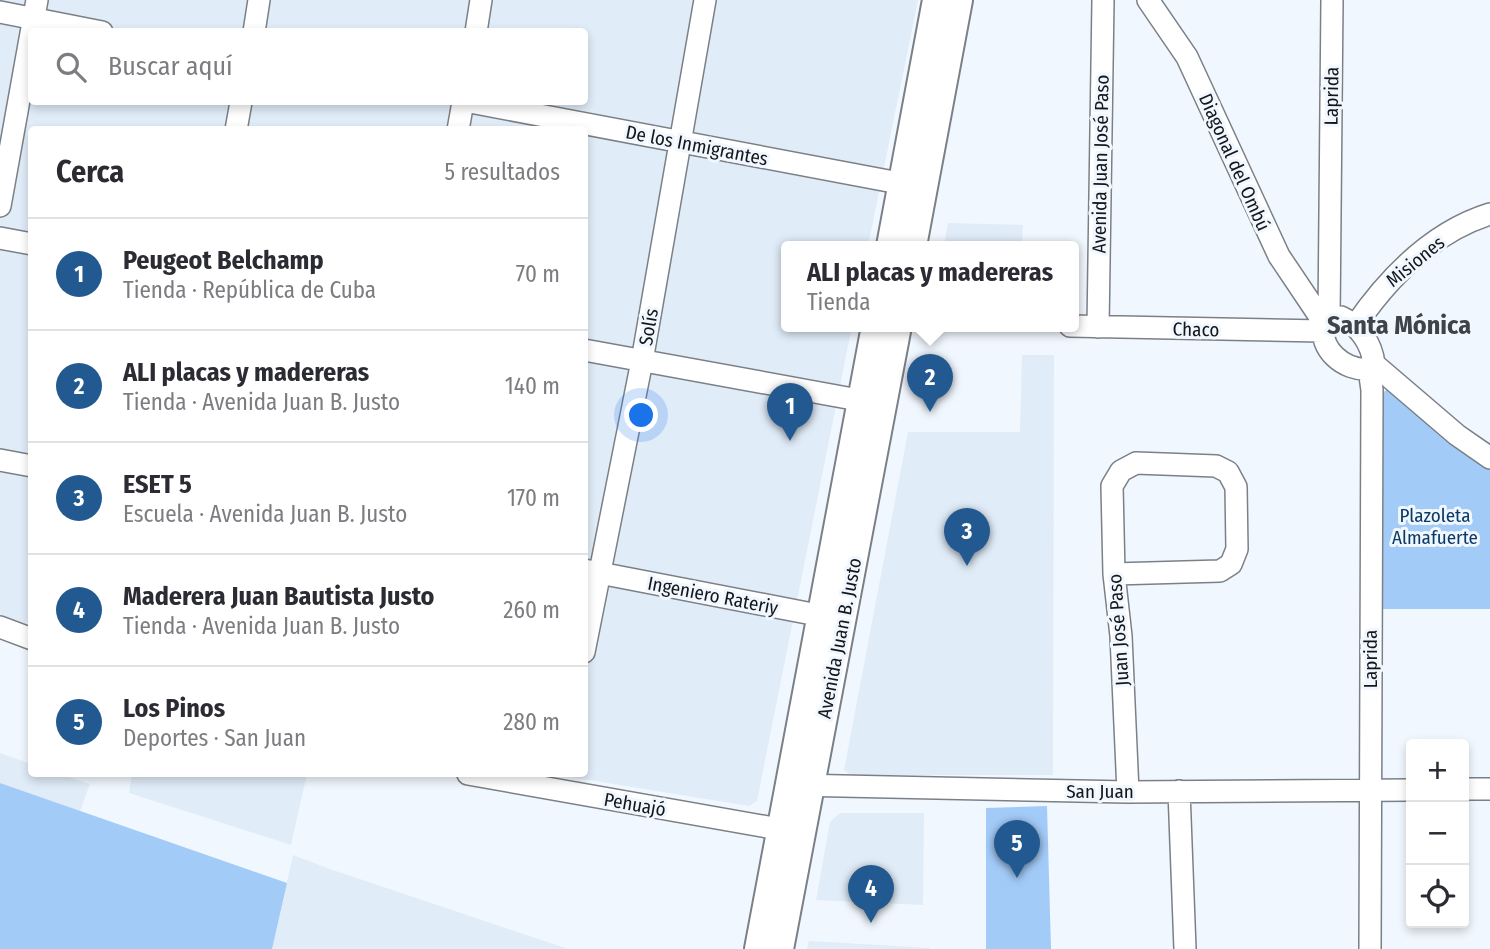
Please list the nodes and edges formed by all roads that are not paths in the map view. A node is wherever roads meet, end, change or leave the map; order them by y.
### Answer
1 (259, 0) edge
2 (481, 0) edge
3 (705, 0) edge
4 (936, 0) edge
5 (959, 0) edge
6 (1103, 0) edge
7 (1148, 0) edge
8 (1332, 0) edge
9 (35, 9) edge
10 (0, 12) edge
11 (32, 28) edge
12 (90, 28) edge
13 (255, 28) edge
14 (477, 28) edge
15 (28, 48) edge
16 (240, 105) edge
17 (462, 105) edge
18 (486, 105) edge
19 (237, 126) edge
20 (459, 126) edge
21 (682, 142) junction
22 (913, 186) junction
23 (0, 206) edge
24 (1490, 214) edge
25 (0, 238) edge
26 (892, 241) edge
27 (913, 241) edge
28 (28, 243) edge
29 (1325, 324) junction
30 (1079, 326) edge
31 (1355, 326) junction
32 (1098, 327) junction
33 (875, 332) edge
34 (896, 332) edge
35 (588, 350) edge
36 (642, 360) junction
37 (1371, 367) junction
38 (872, 402) junction
39 (1490, 458) edge
40 (0, 460) edge
41 (28, 465) edge
42 (593, 572) edge
43 (1114, 574) junction
44 (588, 616) edge
45 (832, 617) junction
46 (0, 627) edge
47 (28, 638) edge
48 (502, 777) edge
49 (558, 782) edge
50 (800, 786) junction
51 (1469, 789) edge
52 (1490, 789) edge
53 (1369, 790) junction
54 (1406, 790) edge
55 (1179, 791) junction
56 (1128, 792) junction
57 (791, 831) junction
58 (758, 949) edge
59 (780, 949) edge
60 (1185, 949) edge
61 (1370, 949) edge

1 - 13 street
2 - 14 street
3 - 21 street, Solís
4 - 22 main road
5 - 22 main road
6 - 32 street, Avenida Juan José Paso
7 - 29 street, Diagonal del Ombú
8 - 29 street, Laprida
9 - 10 street
9 - 11 street
9 - 12 street
15 - 23 street
16 - 19 street
17 - 20 street
18 - 21 street, De los Inmigrantes
21 - 22 street, De los Inmigrantes
21 - 36 street, Solís
22 - 26 main road
22 - 27 main road
24 - 31 street, Misiones
25 - 28 street
29 - 31 street
29 - 32 street, Chaco
29 - 37 street, Diagonal del Ombú
30 - 32 street, Chaco
31 - 37 street, Diagonal del Ombú
33 - 38 main road, Avenida Juan B. Justo
34 - 38 main road, Avenida Juan B. Justo
35 - 36 street
36 - 38 street
36 - 42 street, Solís
37 - 39 street, Diagonal del Ombú
37 - 53 street, Laprida
38 - 45 main road, Avenida Juan B. Justo
40 - 41 street
42 - 44 street, Solís
42 - 45 street, Ingeniero Rateriy
43 - 43 street, Juan José Paso
43 - 56 street, Juan José Paso
45 - 50 main road, Avenida Juan B. Justo
46 - 47 street
48 - 49 street, Pehuajó
49 - 57 street, Pehuajó
50 - 56 street, San Juan
50 - 57 main road, Avenida Juan B. Justo
51 - 52 street
53 - 54 street, San Juan
53 - 55 street, San Juan
53 - 61 street, Laprida
55 - 56 street, San Juan
55 - 60 street
57 - 58 main road, Avenida Juan B. Justo
57 - 59 main road, Avenida Juan B. Justo

